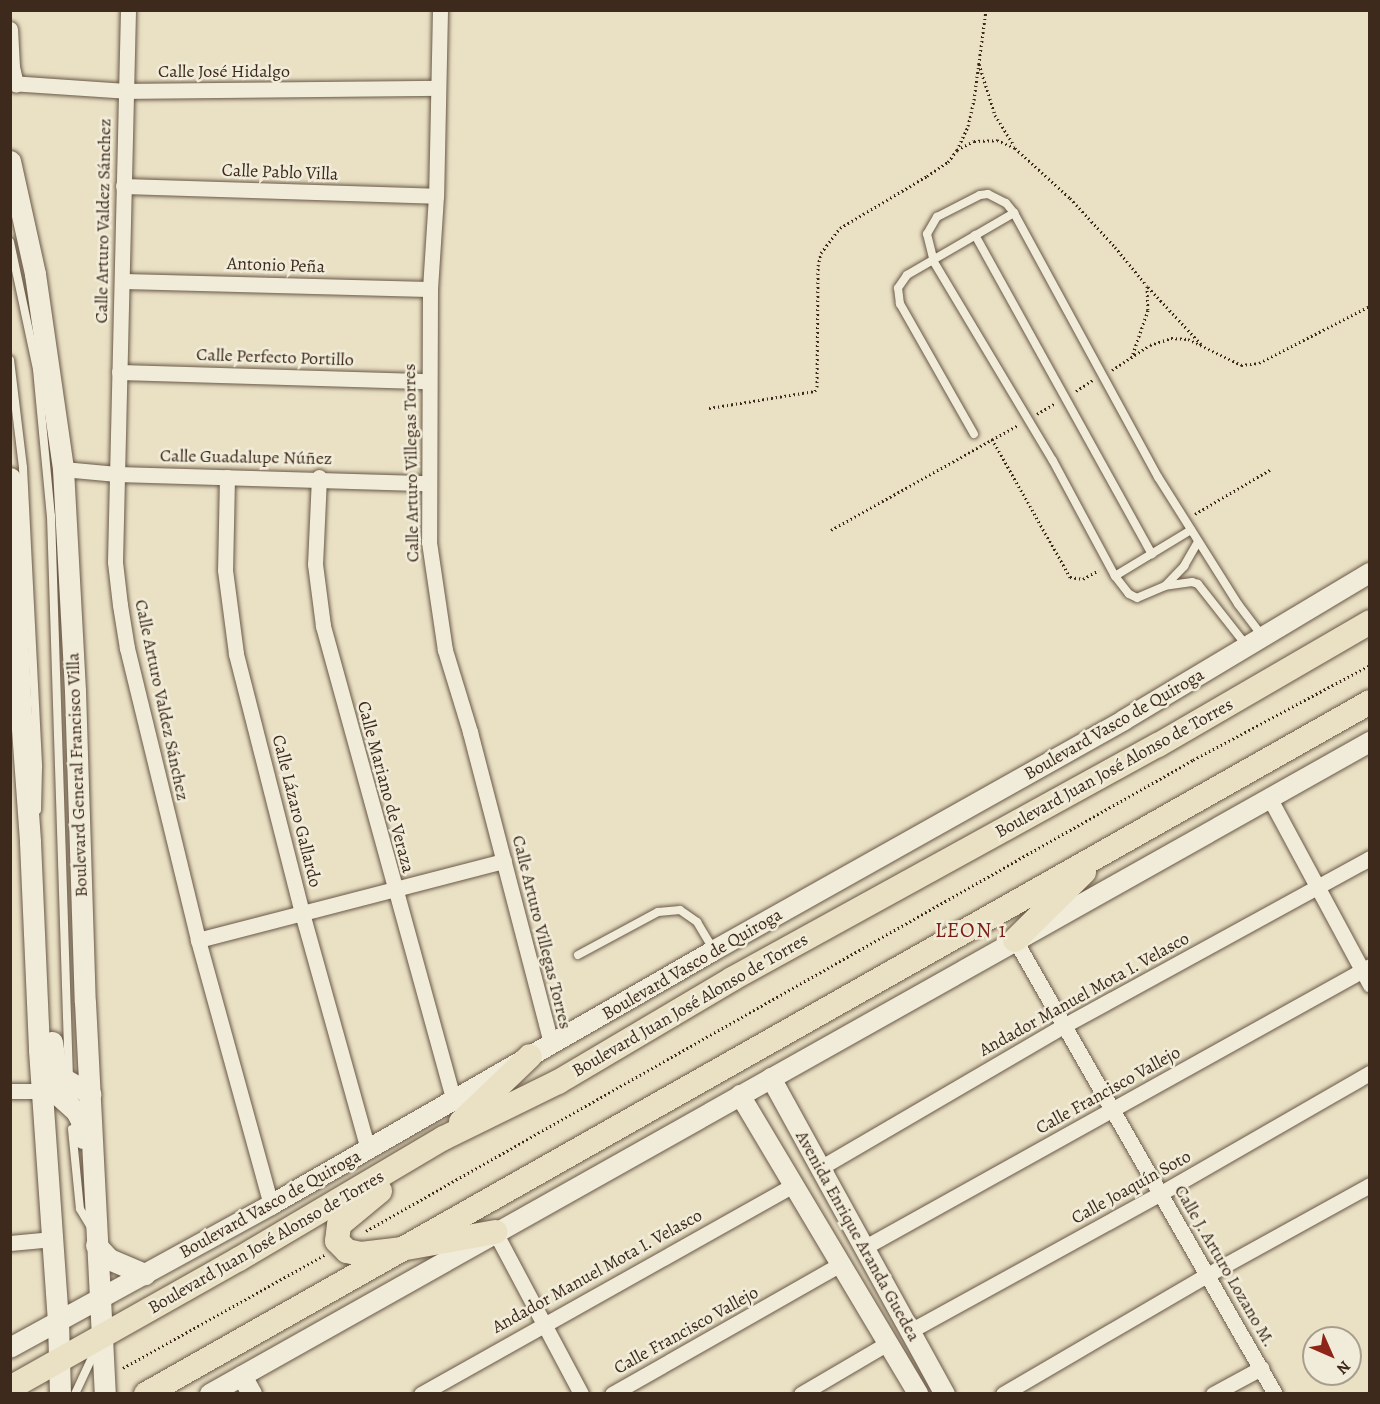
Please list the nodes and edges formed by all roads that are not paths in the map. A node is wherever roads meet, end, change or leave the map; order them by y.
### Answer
1 (128, 10) edge
2 (440, 10) edge
3 (10, 29) edge
4 (13, 84) edge
5 (438, 88) junction
6 (126, 91) junction
7 (10, 161) edge
8 (123, 186) junction
9 (436, 196) junction
10 (1014, 213) junction
11 (975, 235) junction
12 (10, 242) edge
13 (934, 262) junction
14 (122, 281) junction
15 (430, 289) junction
16 (10, 360) edge
17 (119, 372) junction
18 (429, 381) junction
19 (974, 434) dead end
20 (63, 469) junction
21 (117, 474) junction
22 (226, 477) junction
23 (319, 477) junction
24 (10, 478) edge
25 (428, 483) junction
26 (1191, 530) junction
27 (1198, 542) junction
28 (1152, 554) junction
29 (1370, 573) edge
30 (1115, 576) junction
31 (1165, 586) junction
32 (1370, 622) edge
33 (1255, 642) junction
34 (15, 701) edge
35 (1370, 702) edge
36 (1370, 742) edge
37 (1270, 799) junction
38 (30, 842) junction
39 (1107, 850) junction
40 (1370, 858) edge
41 (504, 861) junction
42 (1318, 888) junction
43 (394, 889) junction
44 (33, 905) junction
45 (302, 914) junction
46 (198, 940) junction
47 (1015, 940) junction
48 (713, 951) junction
49 (578, 955) dead end
50 (1365, 968) edge
51 (1370, 985) edge
52 (1065, 1025) junction
53 (551, 1044) junction
54 (530, 1056) junction
55 (1370, 1072) edge
56 (771, 1078) junction
57 (43, 1090) junction
58 (10, 1091) edge
59 (74, 1093) junction
60 (740, 1095) junction
61 (454, 1101) junction
62 (1115, 1109) junction
63 (444, 1138) junction
64 (368, 1150) junction
65 (820, 1168) junction
66 (793, 1185) junction
67 (1370, 1185) edge
68 (1161, 1193) junction
69 (271, 1205) junction
70 (495, 1232) junction
71 (52, 1239) junction
72 (96, 1239) junction
73 (10, 1243) edge
74 (865, 1247) junction
75 (395, 1250) junction
76 (841, 1264) junction
77 (145, 1274) junction
78 (1207, 1275) junction
79 (99, 1300) junction
80 (58, 1322) junction
81 (542, 1324) junction
82 (910, 1331) junction
83 (102, 1335) junction
84 (888, 1343) junction
85 (10, 1348) edge
86 (59, 1359) junction
87 (1260, 1368) junction
88 (242, 1376) junction
89 (105, 1386) edge
90 (10, 1388) edge
91 (60, 1394) edge
92 (75, 1394) edge
93 (146, 1394) edge
94 (210, 1394) edge
95 (252, 1394) edge
96 (421, 1394) edge
97 (581, 1394) edge
98 (612, 1394) edge
99 (801, 1394) edge
100 (918, 1394) edge
101 (945, 1394) edge
102 (1003, 1394) edge
103 (1213, 1394) edge
104 (1275, 1394) edge

1 - 6 street, Calle Arturo Valdez Sánchez
2 - 5 street, Calle Arturo Villegas Torres
3 - 4 street
4 - 6 street, Calle José Hidalgo
5 - 6 street, Calle José Hidalgo
5 - 9 street, Calle Arturo Villegas Torres
6 - 8 street, Calle Arturo Valdez Sánchez
7 - 20 main road, Boulevard General Francisco Villa
8 - 9 street, Calle Pablo Villa
8 - 14 street, Calle Arturo Valdez Sánchez
9 - 15 street, Calle Arturo Villegas Torres
10 - 11 lane
10 - 13 lane
10 - 26 lane
11 - 13 lane
11 - 28 lane
12 - 59 lane
13 - 19 lane
13 - 30 lane
14 - 15 street, Antonio Peña
14 - 17 street, Calle Arturo Valdez Sánchez
15 - 18 street, Calle Arturo Villegas Torres
16 - 38 lane
17 - 18 street, Calle Perfecto Portillo
17 - 21 street, Calle Arturo Valdez Sánchez
18 - 25 street, Calle Arturo Villegas Torres
20 - 21 street, Calle Guadalupe Núñez
20 - 59 main road, Boulevard General Francisco Villa
21 - 22 street, Calle Guadalupe Núñez
21 - 46 street, Calle Arturo Valdez Sánchez
22 - 23 street, Calle Guadalupe Núñez
22 - 45 street, Calle Lázaro Gallardo
23 - 25 street, Calle Guadalupe Núñez
23 - 43 street, Calle Mariano de Veraza
24 - 34 main road
25 - 41 street, Calle Arturo Villegas Torres
26 - 27 lane
26 - 28 lane
27 - 31 lane
27 - 33 lane
28 - 30 lane
29 - 33 street, Boulevard Vasco de Quiroga
30 - 31 lane
31 - 33 lane
32 - 63 main road, Boulevard Juan José Alonso de Torres
33 - 48 street, Boulevard Vasco de Quiroga
34 - 38 main road
35 - 39 main road
36 - 37 street
37 - 42 street
37 - 47 street
38 - 44 main road
39 - 47 main road
39 - 75 main road
40 - 42 street, Andador Manuel Mota I. Velasco
41 - 43 street
41 - 53 street, Calle Arturo Villegas Torres
42 - 50 street
42 - 52 street, Andador Manuel Mota I. Velasco
43 - 45 street
43 - 61 street, Calle Mariano de Veraza
44 - 57 main road
44 - 59 main road
45 - 46 street
45 - 64 street, Calle Lázaro Gallardo
46 - 69 street, Calle Arturo Valdez Sánchez
47 - 52 street, Calle J. Arturo Lozano M.
47 - 56 street
48 - 49 lane
48 - 53 street, Boulevard Vasco de Quiroga
50 - 51 street
50 - 62 street, Calle Francisco Vallejo
52 - 62 street, Calle J. Arturo Lozano M.
52 - 65 street, Andador Manuel Mota I. Velasco
53 - 54 street, Boulevard Vasco de Quiroga
54 - 61 street, Boulevard Vasco de Quiroga
54 - 63 main road
55 - 68 street, Calle Joaquín Soto
56 - 60 street
56 - 65 street, Avenida Enrique Aranda Guedea
57 - 58 street
57 - 59 main road
57 - 71 main road
59 - 72 main road, Boulevard General Francisco Villa
60 - 66 street, Avenida Enrique Aranda Guedea
60 - 70 street
61 - 64 street, Boulevard Vasco de Quiroga
62 - 68 street, Calle J. Arturo Lozano M.
62 - 74 street, Calle Francisco Vallejo
63 - 75 main road
63 - 83 main road, Boulevard Juan José Alonso de Torres
64 - 69 street, Boulevard Vasco de Quiroga
65 - 74 street, Avenida Enrique Aranda Guedea
66 - 76 street, Avenida Enrique Aranda Guedea
66 - 81 street, Andador Manuel Mota I. Velasco
67 - 78 street
68 - 78 street, Calle J. Arturo Lozano M.
68 - 82 street, Calle Joaquín Soto
69 - 77 street, Boulevard Vasco de Quiroga
70 - 75 main road
70 - 81 street
70 - 88 street
71 - 73 street
71 - 80 main road
72 - 77 main road
72 - 79 main road, Boulevard General Francisco Villa
74 - 82 street, Avenida Enrique Aranda Guedea
75 - 93 main road
76 - 84 street, Avenida Enrique Aranda Guedea
76 - 98 street, Calle Francisco Vallejo
77 - 79 street, Boulevard Vasco de Quiroga
78 - 87 street, Calle J. Arturo Lozano M.
78 - 102 street
79 - 80 street, Boulevard Vasco de Quiroga
79 - 83 main road, Boulevard General Francisco Villa
80 - 85 street, Boulevard Vasco de Quiroga
80 - 86 main road
81 - 96 street, Andador Manuel Mota I. Velasco
81 - 97 street
82 - 101 street, Avenida Enrique Aranda Guedea
83 - 86 main road, Boulevard Juan José Alonso de Torres
83 - 89 main road, Boulevard General Francisco Villa
83 - 92 lane
84 - 99 street
84 - 100 street, Avenida Enrique Aranda Guedea
86 - 90 main road, Boulevard Juan José Alonso de Torres
86 - 91 main road
87 - 103 street
87 - 104 street, Calle J. Arturo Lozano M.
88 - 94 street
88 - 95 street

